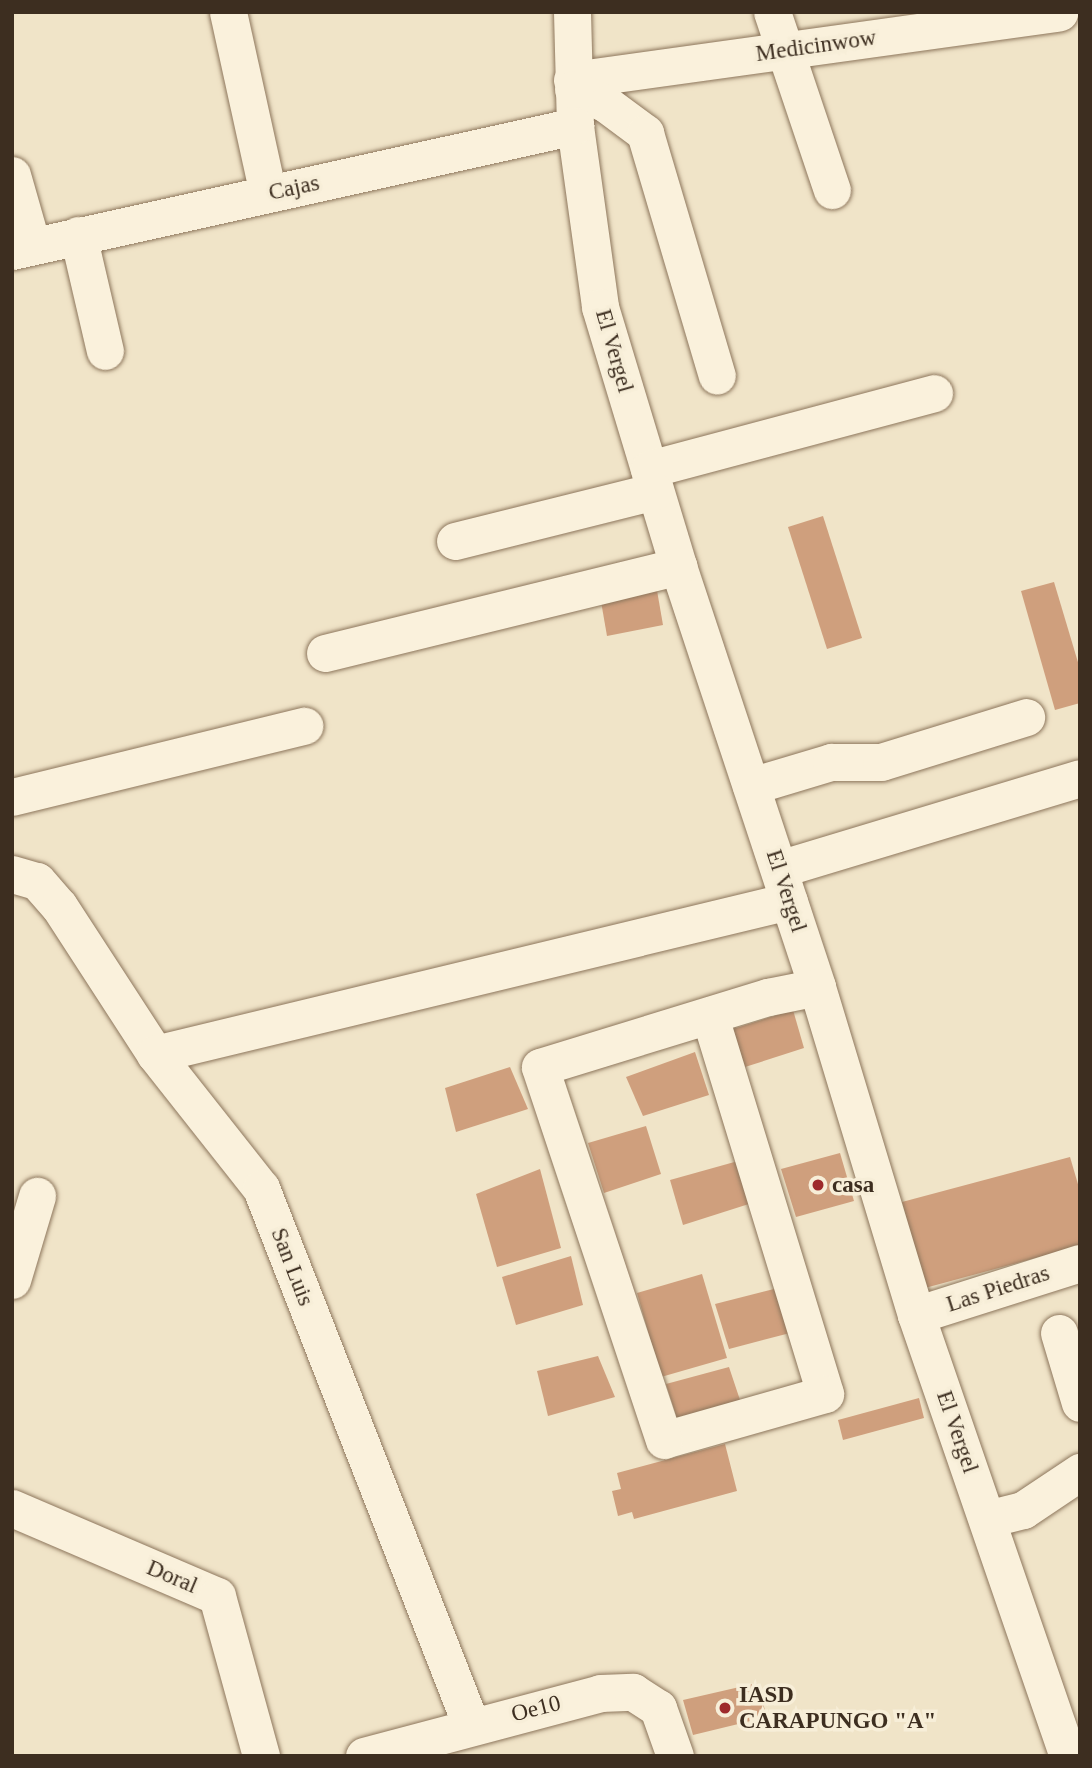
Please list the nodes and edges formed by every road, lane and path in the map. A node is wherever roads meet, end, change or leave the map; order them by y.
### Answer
1 (228, 12) edge
2 (572, 12) edge
3 (772, 12) edge
4 (1059, 12) edge
5 (573, 84) junction
6 (575, 126) junction
7 (12, 175) edge
8 (832, 190) dead end
9 (268, 194) junction
10 (78, 234) junction
11 (22, 248) edge
12 (105, 351) dead end
13 (718, 376) dead end
14 (934, 393) dead end
15 (652, 480) junction
16 (455, 541) dead end
17 (678, 566) junction
18 (324, 653) dead end
19 (1026, 717) dead end
20 (304, 726) dead end
21 (1080, 778) edge
22 (751, 786) junction
23 (12, 797) edge
24 (12, 874) edge
25 (784, 885) junction
26 (817, 987) junction
27 (710, 1017) junction
28 (155, 1054) junction
29 (37, 1196) dead end
30 (1080, 1263) edge
31 (12, 1280) edge
32 (916, 1315) junction
33 (1059, 1333) dead end
34 (1080, 1403) edge
35 (1080, 1472) edge
36 (12, 1508) edge
37 (987, 1520) junction
38 (471, 1724) junction
39 (261, 1756) edge
40 (364, 1756) edge
41 (675, 1756) edge
42 (1068, 1756) edge

1 - 9 street
2 - 5 street, El Vergel
3 - 8 street
4 - 5 street, Medicinwow
5 - 6 street, El Vergel
5 - 13 street
6 - 9 street, Cajas
6 - 15 street, El Vergel
7 - 11 street
9 - 10 street, Cajas
10 - 11 street, Cajas
10 - 12 street
14 - 15 street
15 - 16 street
15 - 17 street, El Vergel
17 - 18 street
17 - 22 street, El Vergel
19 - 22 street
20 - 23 street
21 - 25 street
22 - 25 street, El Vergel
24 - 28 street, San Luis
25 - 26 street, El Vergel
25 - 28 street
26 - 27 street
26 - 32 street, El Vergel
27 - 27 street
28 - 38 street, San Luis
29 - 31 street
30 - 32 street, Las Piedras
32 - 37 street, El Vergel
33 - 34 street
35 - 37 street
36 - 39 street, Doral
37 - 42 street, El Vergel
38 - 40 street, Oe10
38 - 41 street, Oe10

